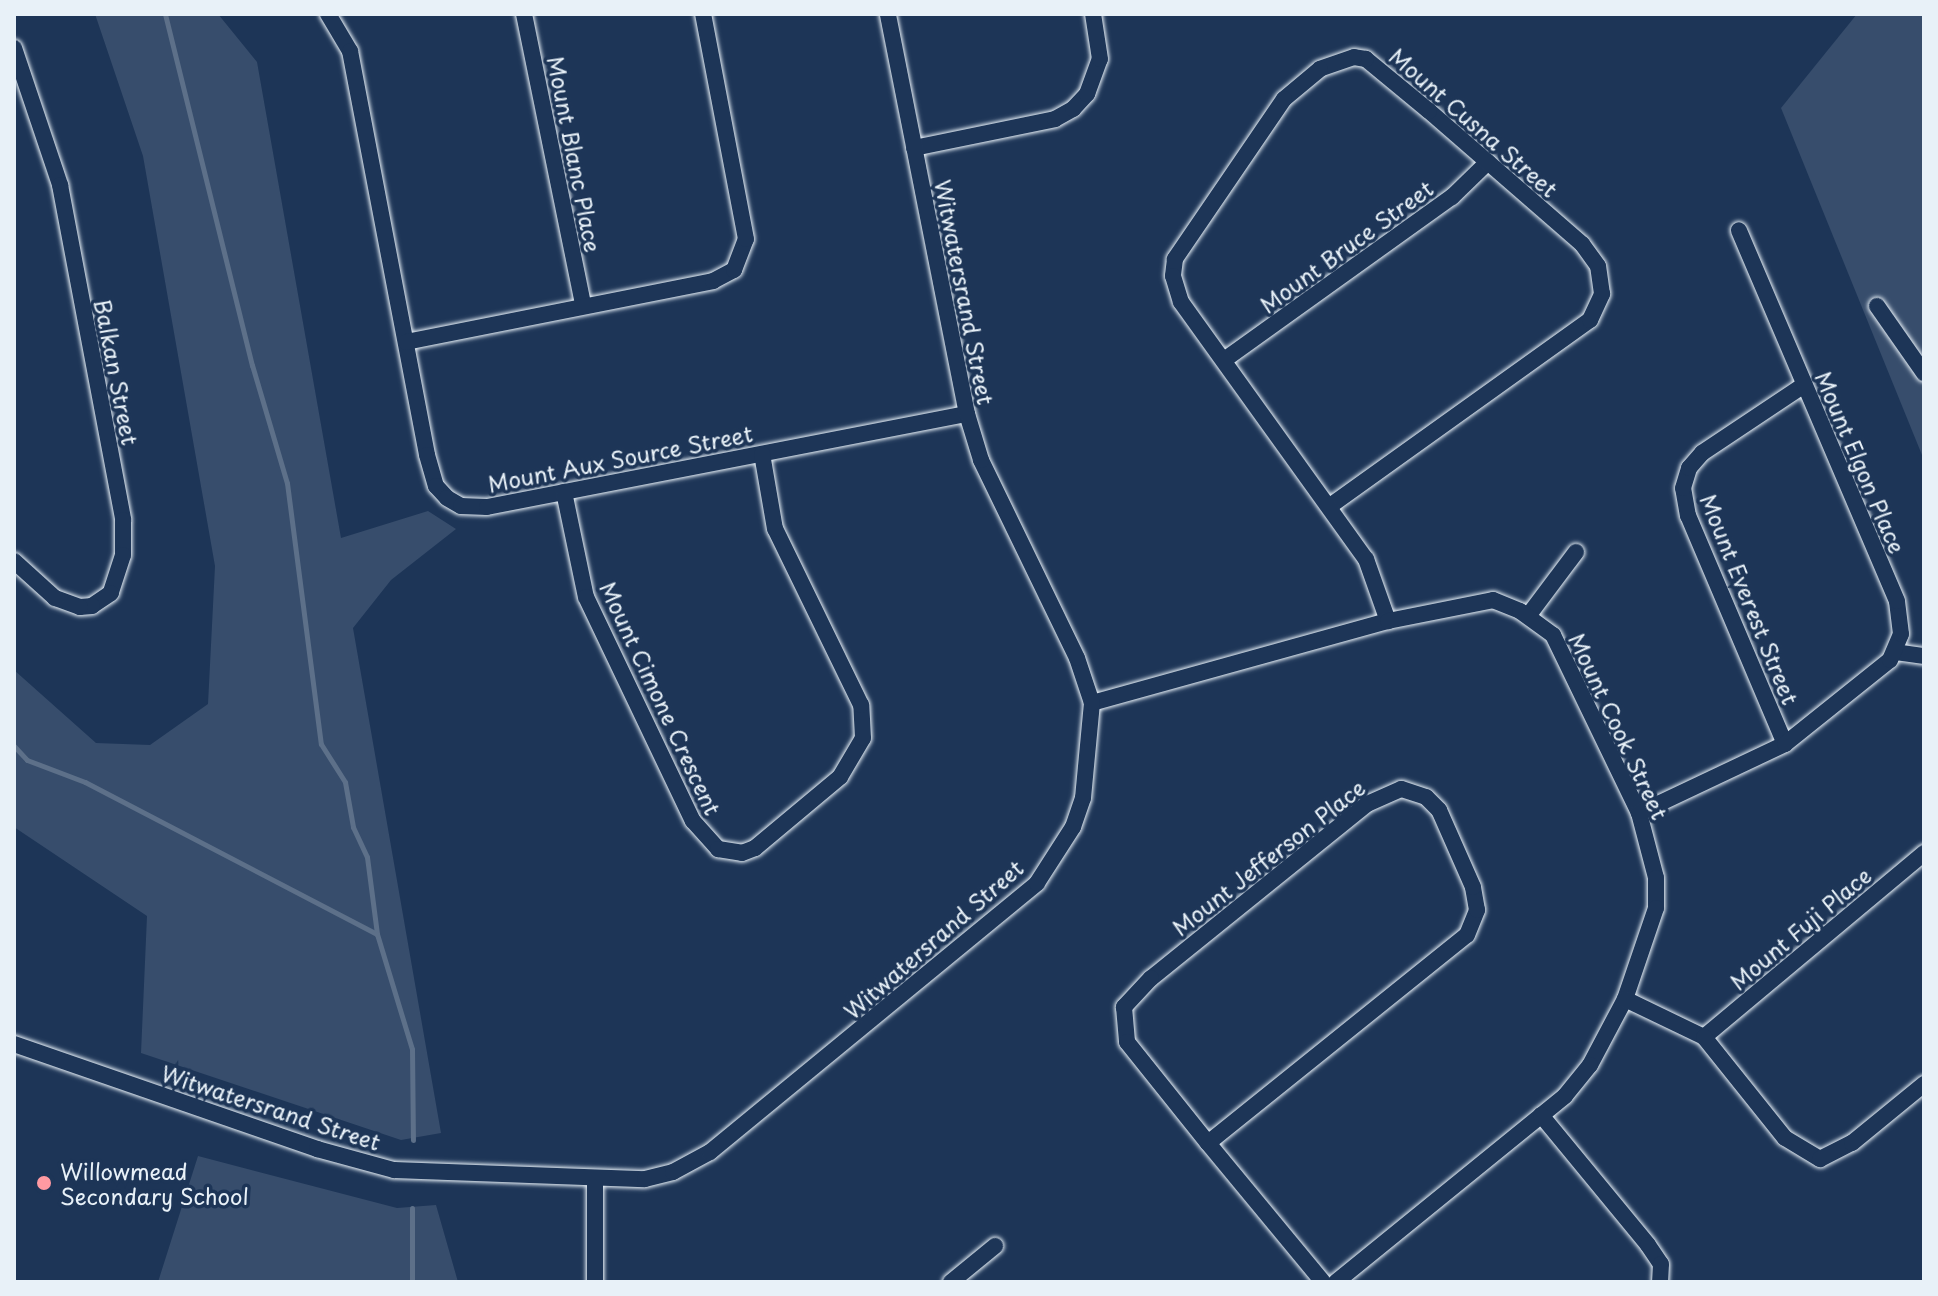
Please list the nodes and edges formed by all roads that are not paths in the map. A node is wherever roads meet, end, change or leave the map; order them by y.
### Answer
1 (328, 14) edge
2 (524, 14) edge
3 (703, 14) edge
4 (888, 14) edge
5 (1093, 14) edge
6 (14, 48) edge
7 (18, 71) edge
8 (914, 148) junction
9 (1488, 162) junction
10 (1739, 230) dead end
11 (583, 304) junction
12 (1877, 306) dead end
13 (406, 342) junction
14 (1224, 360) junction
15 (1924, 373) edge
16 (1804, 385) junction
17 (967, 414) junction
18 (762, 454) junction
19 (564, 492) junction
20 (1330, 506) junction
21 (1576, 552) dead end
22 (14, 561) edge
23 (1528, 616) junction
24 (1388, 621) junction
25 (1895, 652) junction
26 (1924, 656) edge
27 (1092, 703) junction
28 (1785, 744) junction
29 (1639, 813) junction
30 (1924, 853) edge
31 (1625, 999) junction
32 (1704, 1037) junction
33 (14, 1044) edge
34 (1924, 1084) edge
35 (1541, 1115) junction
36 (1208, 1143) junction
37 (595, 1179) junction
38 (995, 1246) dead end
39 (595, 1282) edge
40 (951, 1282) edge
41 (1323, 1282) edge
42 (1336, 1282) edge
43 (1660, 1282) edge

1 - 13 street, Mount Aux Source Street
2 - 11 street, Mount Blanc Place
3 - 11 street
4 - 8 street, Witwatersrand Street
5 - 8 street
6 - 7 street, Balkan Street
7 - 22 street, Balkan Street
8 - 17 street, Witwatersrand Street
9 - 14 street, Mount Bruce Street
9 - 14 street, Mount Cusna Street
9 - 20 street, Mount Cusna Street
10 - 16 street, Mount Elgon Place
11 - 13 street
12 - 15 street
13 - 19 street, Mount Aux Source Street
14 - 20 street, Mount Cusna Street
16 - 25 street, Mount Elgon Place
16 - 28 street, Mount Everest Street
17 - 18 street, Mount Aux Source Street
17 - 27 street, Witwatersrand Street
18 - 19 street, Mount Aux Source Street
18 - 19 street, Mount Cimone Crescent
20 - 24 street, Mount Cusna Street
21 - 23 street
23 - 24 street, Mount Cook Street
23 - 29 street, Mount Cook Street
24 - 27 street, Mount Cook Street
25 - 26 street
25 - 28 street
27 - 37 street, Witwatersrand Street
28 - 29 street
29 - 31 street, Mount Cook Street
30 - 32 street, Mount Fuji Place
31 - 32 street
31 - 35 street, Mount Cook Street
32 - 34 street
33 - 37 street, Witwatersrand Street
35 - 42 street, Mount Cook Street
35 - 43 street
36 - 36 street, Mount Jefferson Place
36 - 41 street, Mount Jefferson Place
37 - 39 street
38 - 40 street

